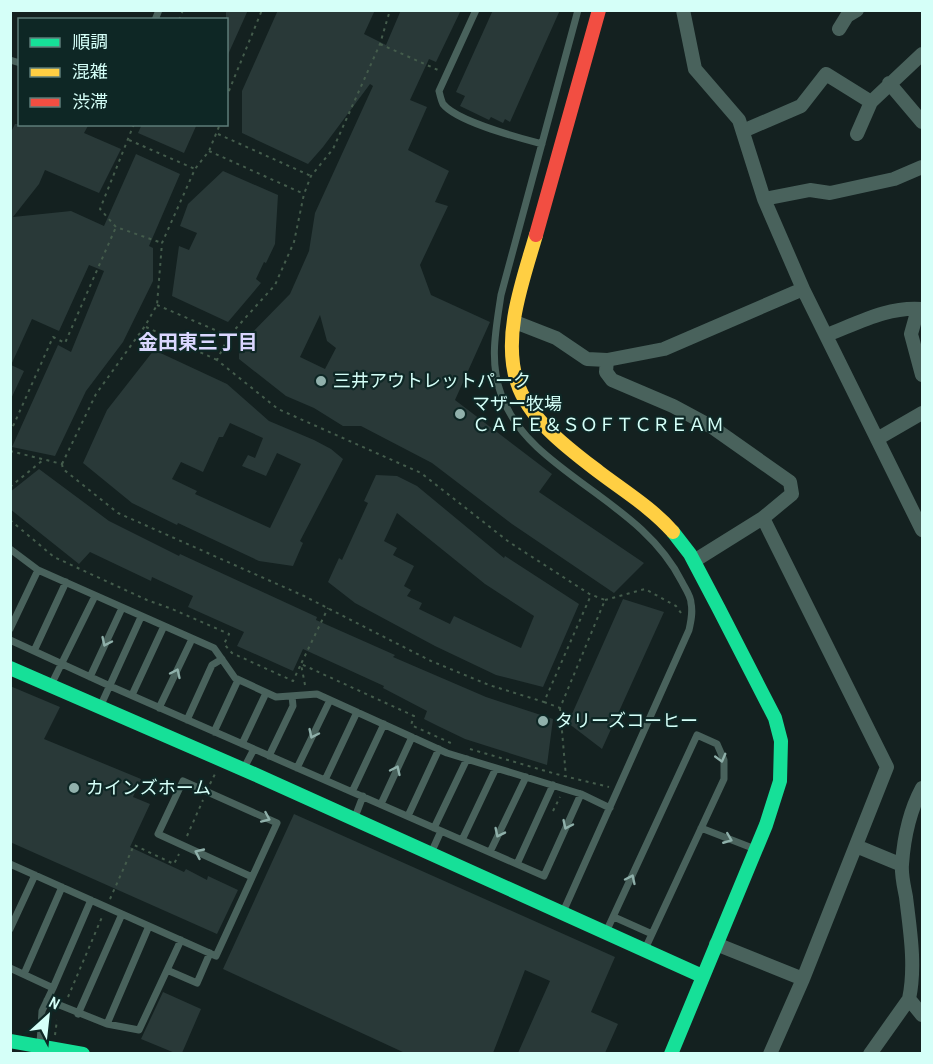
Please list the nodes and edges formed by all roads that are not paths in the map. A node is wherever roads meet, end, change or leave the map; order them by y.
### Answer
1 (476, 10) edge
2 (578, 10) edge
3 (599, 10) edge
4 (683, 10) edge
5 (858, 10) edge
6 (839, 29) dead end
7 (922, 54) edge
8 (889, 83) junction
9 (871, 102) junction
10 (922, 122) edge
11 (742, 131) junction
12 (857, 134) dead end
13 (542, 144) junction
14 (922, 167) edge
15 (764, 199) junction
16 (803, 289) junction
17 (920, 309) edge
18 (515, 322) junction
19 (827, 335) junction
20 (607, 360) junction
21 (922, 375) edge
22 (922, 413) edge
23 (877, 439) junction
24 (608, 477) junction
25 (596, 493) junction
26 (763, 518) junction
27 (922, 530) edge
28 (12, 550) edge
29 (10, 559) edge
30 (694, 561) junction
31 (38, 570) junction
32 (66, 582) junction
33 (95, 596) junction
34 (122, 608) junction
35 (141, 617) junction
36 (164, 626) junction
37 (10, 629) edge
38 (192, 639) junction
39 (10, 640) edge
40 (34, 651) junction
41 (222, 659) junction
42 (62, 664) junction
43 (10, 668) edge
44 (90, 677) junction
45 (238, 680) junction
46 (51, 686) junction
47 (110, 686) junction
48 (266, 693) junction
49 (132, 695) junction
50 (292, 696) junction
51 (330, 700) junction
52 (100, 707) junction
53 (159, 708) junction
54 (357, 712) junction
55 (187, 720) junction
56 (384, 724) junction
57 (214, 732) junction
58 (412, 737) junction
59 (242, 744) junction
60 (254, 749) junction
61 (439, 749) junction
62 (269, 756) junction
63 (467, 759) junction
64 (297, 768) junction
65 (496, 768) junction
66 (243, 770) junction
67 (526, 777) junction
68 (325, 780) junction
69 (553, 785) junction
70 (922, 788) edge
71 (352, 792) junction
72 (581, 794) junction
73 (363, 796) junction
74 (381, 804) junction
75 (610, 808) junction
76 (408, 816) junction
77 (354, 819) junction
78 (701, 828) junction
79 (437, 829) junction
80 (462, 840) junction
81 (856, 846) junction
82 (755, 849) junction
83 (490, 852) junction
84 (430, 853) junction
85 (10, 864) edge
86 (517, 864) junction
87 (902, 865) junction
88 (35, 875) junction
89 (252, 877) junction
90 (62, 887) junction
91 (91, 900) junction
92 (563, 912) junction
93 (122, 914) junction
94 (614, 917) junction
95 (149, 926) junction
96 (10, 929) edge
97 (606, 932) junction
98 (652, 934) junction
99 (181, 940) junction
100 (716, 944) junction
101 (645, 950) junction
102 (210, 953) junction
103 (10, 968) edge
104 (167, 970) junction
105 (24, 974) junction
106 (702, 976) junction
107 (803, 979) junction
108 (53, 988) junction
109 (914, 992) edge
110 (47, 1000) junction
111 (78, 1014) junction
112 (922, 1015) edge
113 (107, 1024) junction
114 (10, 1041) edge
115 (40, 1045) junction
116 (83, 1053) edge
117 (671, 1053) edge
118 (770, 1053) edge
119 (870, 1053) edge

1 - 13 lane
2 - 13 lane
3 - 18 street
4 - 11 street
5 - 6 street
7 - 8 street
8 - 9 street
8 - 10 street
9 - 11 street
9 - 12 street
11 - 15 street
13 - 25 lane
14 - 15 street
15 - 16 street
16 - 19 street
16 - 20 street
17 - 19 street
17 - 21 street
18 - 20 street
18 - 24 street
19 - 23 street
20 - 26 street
22 - 23 street
23 - 27 street
24 - 25 lane
24 - 30 street
25 - 75 lane
26 - 30 street
26 - 81 street
28 - 29 lane
28 - 31 lane
30 - 82 street
31 - 32 lane
31 - 37 lane
32 - 33 lane
32 - 40 lane
33 - 34 lane
33 - 42 lane
34 - 35 lane
34 -> 44 lane
35 - 36 lane
35 - 47 lane
36 - 38 lane
36 - 49 lane
38 - 41 lane
53 -> 38 lane
39 - 40 lane
40 - 42 lane
41 - 45 lane
41 - 55 lane
42 - 44 lane
42 - 46 lane
43 - 46 street
44 - 47 lane
45 - 48 lane
45 - 57 lane
46 - 52 street
47 - 49 lane
47 - 52 lane
48 - 50 lane
48 - 59 lane
49 - 53 lane
50 - 51 lane
50 - 62 lane
51 - 54 lane
51 -> 64 lane
52 - 66 street
53 - 55 lane
54 - 56 lane
54 - 68 lane
55 - 57 lane
56 - 58 lane
56 - 71 lane
57 - 59 lane
58 - 61 lane
74 -> 58 lane
59 - 60 lane
60 - 62 lane
60 - 66 lane
61 - 63 lane
61 - 76 lane
62 - 64 lane
63 - 65 lane
63 - 79 lane
64 - 68 lane
65 - 67 lane
65 - 80 lane
66 - 77 street
67 - 69 lane
67 -> 83 lane
68 - 71 lane
69 - 72 lane
69 - 86 lane
70 - 87 street
71 - 73 lane
72 - 75 lane
72 -> 86 lane
73 - 74 lane
73 - 77 lane
74 - 76 lane
75 - 92 lane
76 - 79 lane
77 - 84 street
78 -> 82 lane
94 -> 78 lane
78 - 98 lane
79 - 80 lane
79 - 84 lane
80 - 83 lane
81 - 87 street
81 - 107 street
82 - 100 street
83 - 86 lane
84 - 92 street
85 - 88 lane
87 - 109 street
88 - 90 lane
88 - 96 lane
89 -> 89 lane
89 - 102 lane
90 - 91 lane
90 - 105 lane
91 - 93 lane
91 - 108 lane
92 - 97 street
93 - 95 lane
93 - 111 lane
94 - 97 lane
94 - 98 lane
95 - 99 lane
95 - 113 lane
97 - 101 street
98 - 101 lane
99 - 102 lane
99 - 104 lane
100 - 106 street
100 - 107 street
101 - 106 street
102 - 104 lane
103 - 105 lane
104 - 113 lane
105 - 108 lane
106 - 117 street
107 - 118 street
108 - 110 lane
109 - 112 street
109 - 119 street
110 - 111 lane
110 - 115 lane
111 - 113 lane
114 - 115 street
115 - 116 street

